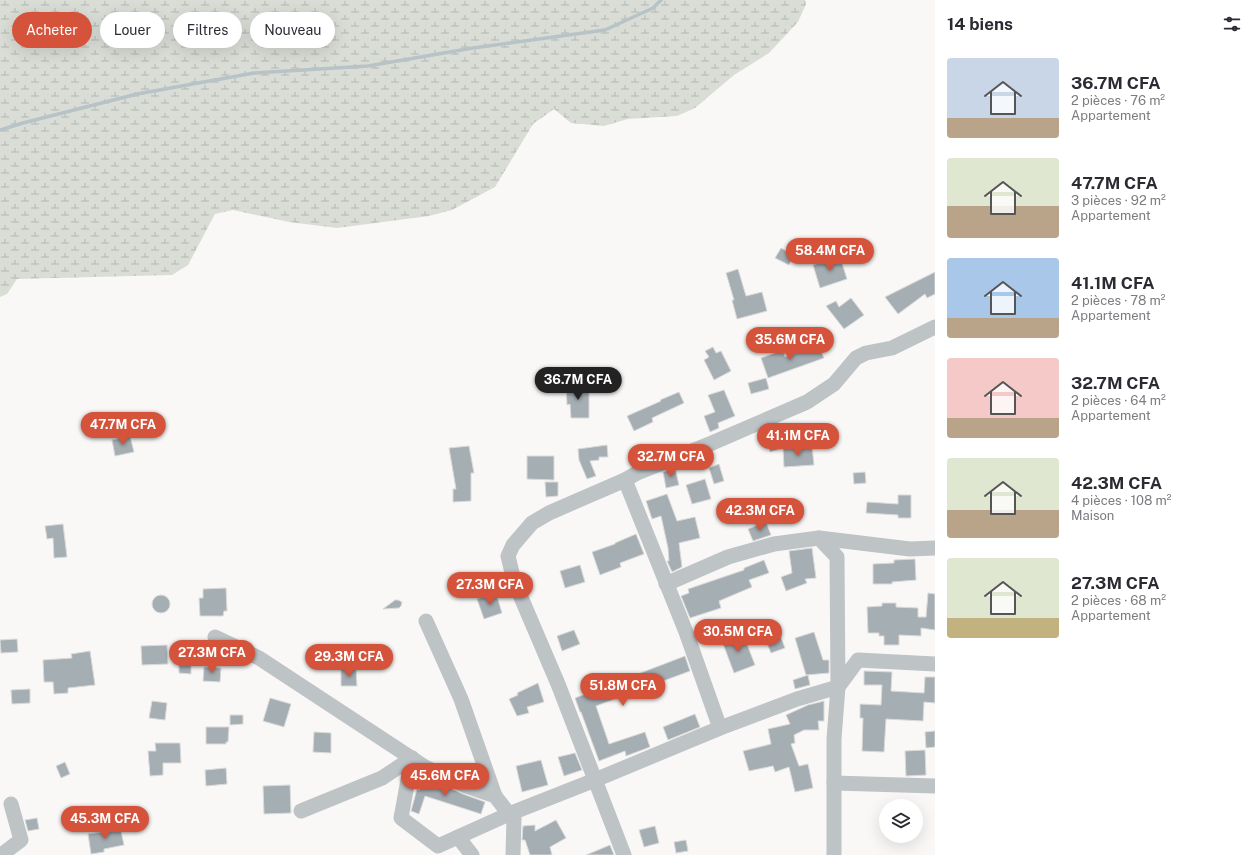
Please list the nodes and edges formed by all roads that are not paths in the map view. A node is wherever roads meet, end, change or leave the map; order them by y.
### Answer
1 (935, 327) edge
2 (625, 480) junction
3 (819, 538) junction
4 (935, 548) edge
5 (666, 584) junction
6 (426, 621) dead end
7 (215, 636) dead end
8 (935, 664) edge
9 (838, 687) junction
10 (720, 728) junction
11 (412, 758) junction
12 (595, 780) junction
13 (834, 782) junction
14 (935, 786) edge
15 (495, 796) junction
16 (11, 804) dead end
17 (301, 811) dead end
18 (509, 814) junction
19 (458, 837) junction
20 (1, 855) edge
21 (472, 855) edge
22 (513, 855) edge
23 (624, 855) edge
24 (834, 855) edge

1 - 2 street
2 - 5 street
2 - 12 street
3 - 4 street
3 - 5 street
3 - 9 street
5 - 10 street
6 - 15 street
7 - 11 street
8 - 9 street
9 - 10 street
9 - 13 street
10 - 12 street
11 - 15 street
11 - 17 street
11 - 19 street
12 - 18 street
12 - 23 street
13 - 14 street
13 - 24 street
15 - 18 street
16 - 20 street
18 - 19 street
18 - 22 street
19 - 21 street

